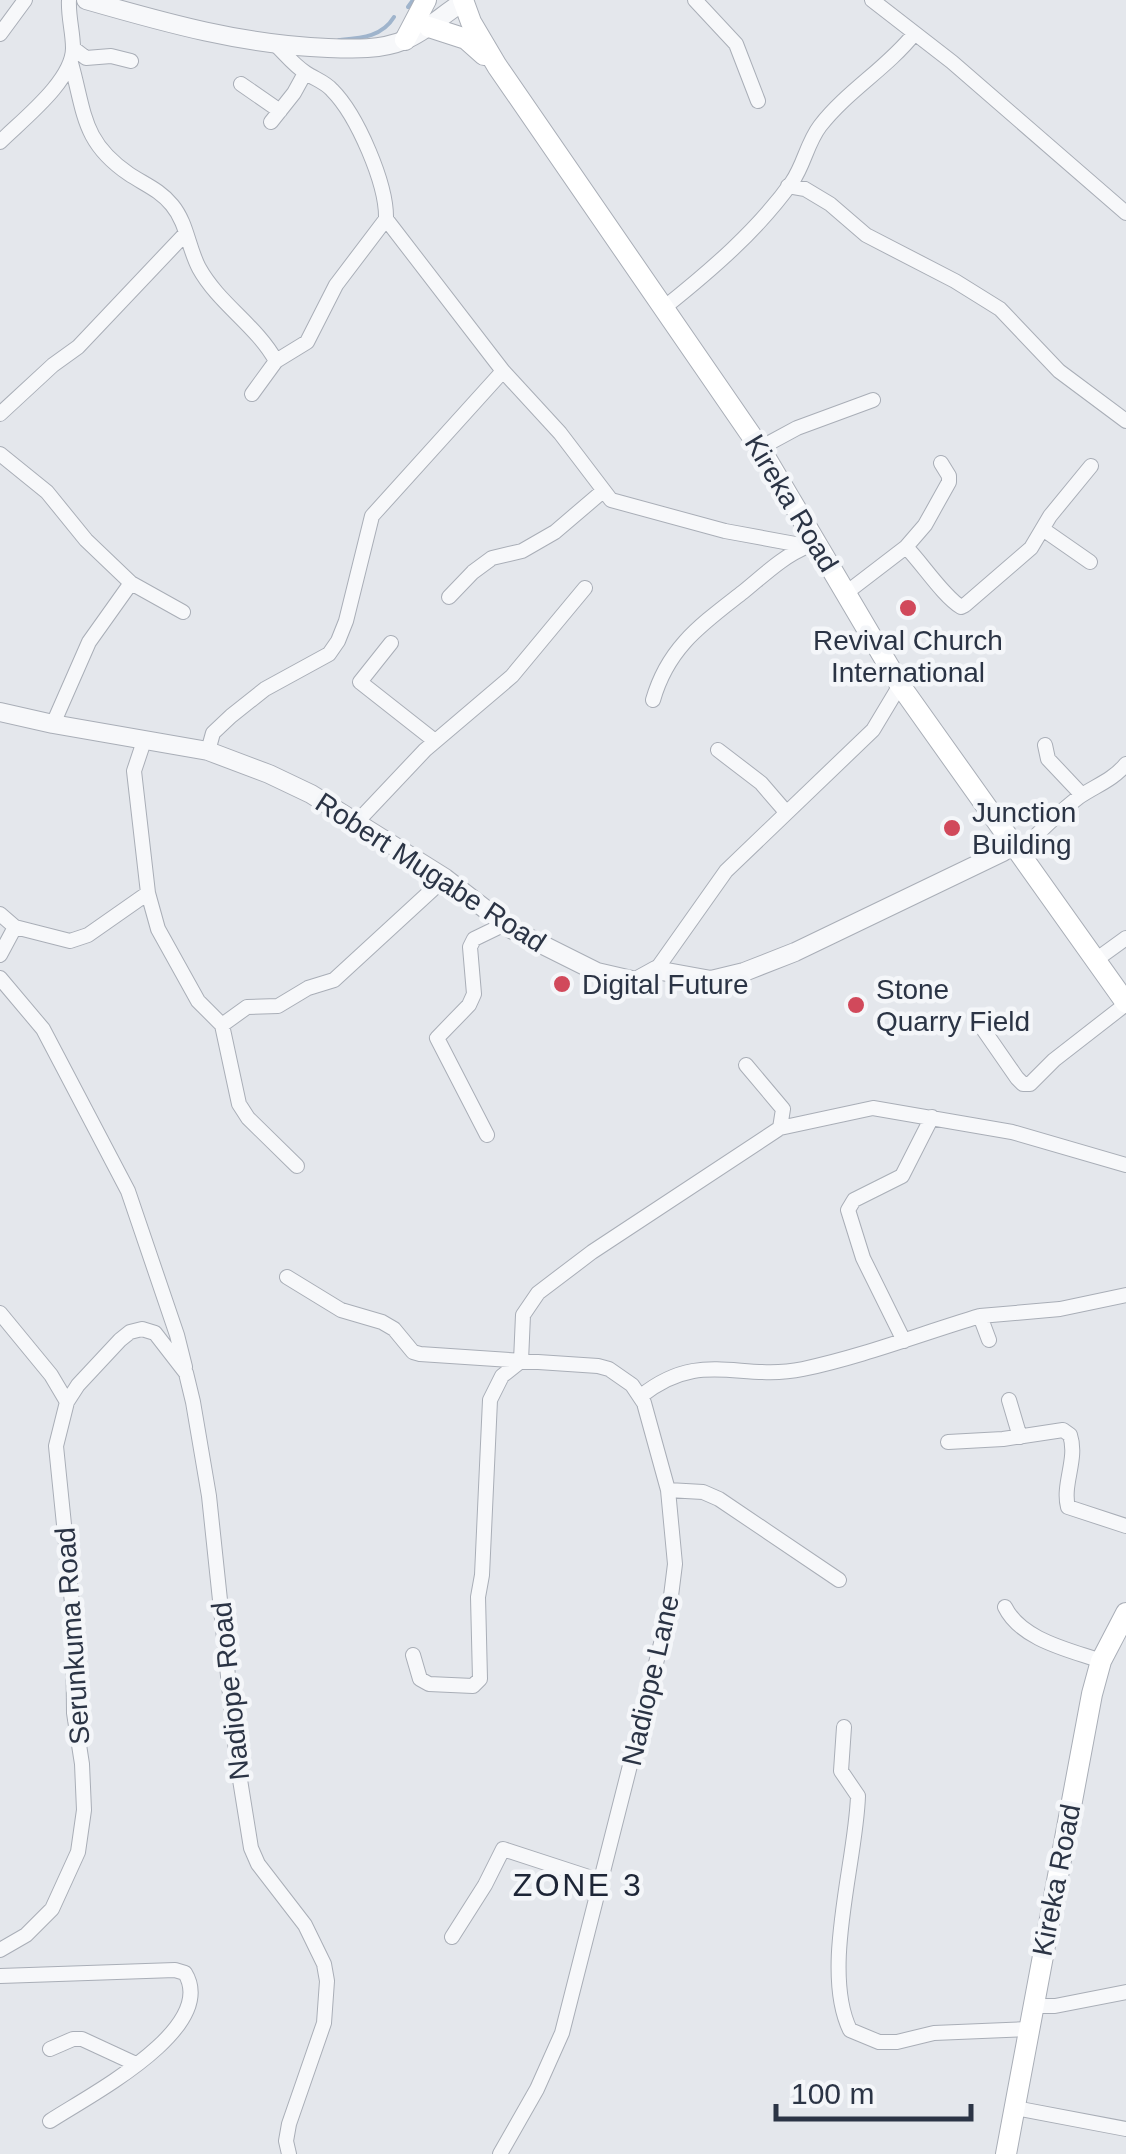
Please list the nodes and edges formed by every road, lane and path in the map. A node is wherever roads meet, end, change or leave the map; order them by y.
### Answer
1 (25, 0) edge
2 (68, 0) edge
3 (86, 0) edge
4 (426, 0) edge
5 (694, 0) edge
6 (872, 0) edge
7 (463, 1) edge
8 (429, 28) junction
9 (0, 34) edge
10 (914, 34) junction
11 (405, 40) junction
12 (277, 46) junction
13 (72, 56) junction
14 (131, 61) dead end
15 (497, 66) junction
16 (305, 73) junction
17 (241, 84) dead end
18 (758, 101) dead end
19 (0, 142) edge
20 (788, 186) junction
21 (1126, 213) edge
22 (386, 219) junction
23 (186, 234) junction
24 (665, 307) junction
25 (276, 362) junction
26 (503, 371) junction
27 (252, 394) dead end
28 (873, 400) dead end
29 (0, 414) edge
30 (1126, 421) edge
31 (760, 448) junction
32 (0, 454) edge
33 (941, 463) dead end
34 (1091, 466) dead end
35 (602, 491) junction
36 (1044, 530) junction
37 (812, 546) junction
38 (906, 547) junction
39 (1090, 562) dead end
40 (131, 583) junction
41 (585, 588) dead end
42 (846, 594) junction
43 (449, 596) dead end
44 (182, 612) dead end
45 (391, 643) dead end
46 (900, 685) junction
47 (653, 700) dead end
48 (1, 714) edge
49 (53, 724) junction
50 (144, 741) junction
51 (434, 741) junction
52 (1046, 746) dead end
53 (208, 750) junction
54 (718, 750) dead end
55 (1126, 764) edge
56 (1082, 796) junction
57 (786, 812) junction
58 (356, 823) junction
59 (1015, 847) junction
60 (445, 878) junction
61 (148, 894) junction
62 (0, 914) edge
63 (505, 924) junction
64 (15, 928) junction
65 (1126, 938) edge
66 (0, 955) edge
67 (1097, 960) junction
68 (656, 970) junction
69 (0, 978) edge
70 (1126, 1004) edge
71 (222, 1025) junction
72 (983, 1029) dead end
73 (746, 1065) dead end
74 (932, 1117) junction
75 (780, 1128) junction
76 (487, 1135) dead end
77 (1126, 1165) edge
78 (298, 1166) dead end
79 (287, 1277) dead end
80 (1126, 1295) edge
81 (0, 1313) edge
82 (980, 1316) junction
83 (988, 1340) dead end
84 (904, 1341) junction
85 (521, 1360) junction
86 (186, 1373) junction
87 (641, 1396) junction
88 (1009, 1400) dead end
89 (67, 1402) junction
90 (1020, 1437) junction
91 (948, 1442) dead end
92 (668, 1490) junction
93 (1126, 1526) edge
94 (838, 1580) dead end
95 (1005, 1607) dead end
96 (1126, 1613) edge
97 (413, 1655) dead end
98 (1101, 1661) junction
99 (844, 1727) dead end
100 (601, 1882) junction
101 (452, 1937) dead end
102 (0, 1950) edge
103 (0, 1976) edge
104 (1126, 1992) edge
105 (1032, 2006) junction
106 (1028, 2030) junction
107 (50, 2049) dead end
108 (136, 2064) junction
109 (1015, 2108) junction
110 (50, 2121) dead end
111 (1126, 2129) edge
112 (290, 2154) edge
113 (500, 2154) edge
114 (1006, 2154) edge

1 - 9 street
2 - 13 street
3 - 12 street
4 - 11 main road
5 - 18 street
6 - 10 street
7 - 8 street
7 - 15 main road, Kireka Road
8 - 11 street
8 - 15 main road
10 - 20 street
10 - 21 street
11 - 12 street
12 - 16 street
13 - 14 street
13 - 19 street
13 - 23 street
15 - 24 main road, Kireka Road
16 - 17 street
16 - 22 street
20 - 24 street
20 - 30 street
22 - 25 street
22 - 26 street
23 - 25 street
23 - 29 street
24 - 31 main road, Kireka Road
25 - 27 street
26 - 35 street
26 - 53 street
28 - 31 street
31 - 37 main road, Kireka Road
32 - 40 street
33 - 38 street
34 - 36 street
35 - 37 street
35 - 43 street
36 - 38 street
36 - 39 street
37 - 42 main road, Kireka Road
37 - 47 street
38 - 42 street
40 - 44 street
40 - 49 street
41 - 51 street
42 - 46 main road, Kireka Road
45 - 51 street
46 - 57 street
46 - 59 main road, Kireka Road
48 - 49 street, Robert Mugabe Road
49 - 50 street, Robert Mugabe Road
50 - 53 street, Robert Mugabe Road
50 - 61 street
51 - 58 street
52 - 56 street
53 - 58 street, Robert Mugabe Road
54 - 57 street
55 - 56 street
56 - 59 street
57 - 68 street
58 - 60 street, Robert Mugabe Road
59 - 67 main road, Kireka Road
59 - 68 street, Robert Mugabe Road
60 - 63 street, Robert Mugabe Road
60 - 71 street
61 - 64 street
61 - 71 street
62 - 64 street
63 - 68 street, Robert Mugabe Road
63 - 76 street
64 - 66 street
65 - 67 street
67 - 70 main road, Kireka Road
69 - 86 street
70 - 72 street
71 - 78 street
73 - 75 street
74 - 75 street
74 - 77 street
74 - 84 street
75 - 85 street
79 - 85 street
80 - 82 street
81 - 89 street
82 - 83 street
82 - 84 street
84 - 87 street
85 - 87 street
85 - 97 street
86 - 89 street, Nadiope Road
86 - 112 street, Nadiope Road
87 - 92 street, Nadiope Lane
88 - 90 street
89 - 102 street, Serunkuma Road
90 - 91 street
90 - 93 street
92 - 94 street
92 - 100 street, Nadiope Lane
95 - 98 street
96 - 98 main road, Kireka Road
98 - 105 main road, Kireka Road
99 - 106 street
100 - 101 street
100 - 113 street, Nadiope Lane
103 - 108 street
104 - 105 street
105 - 106 main road, Kireka Road
106 - 109 main road, Kireka Road
107 - 108 street
108 - 110 street
109 - 111 street
109 - 114 main road, Kireka Road

